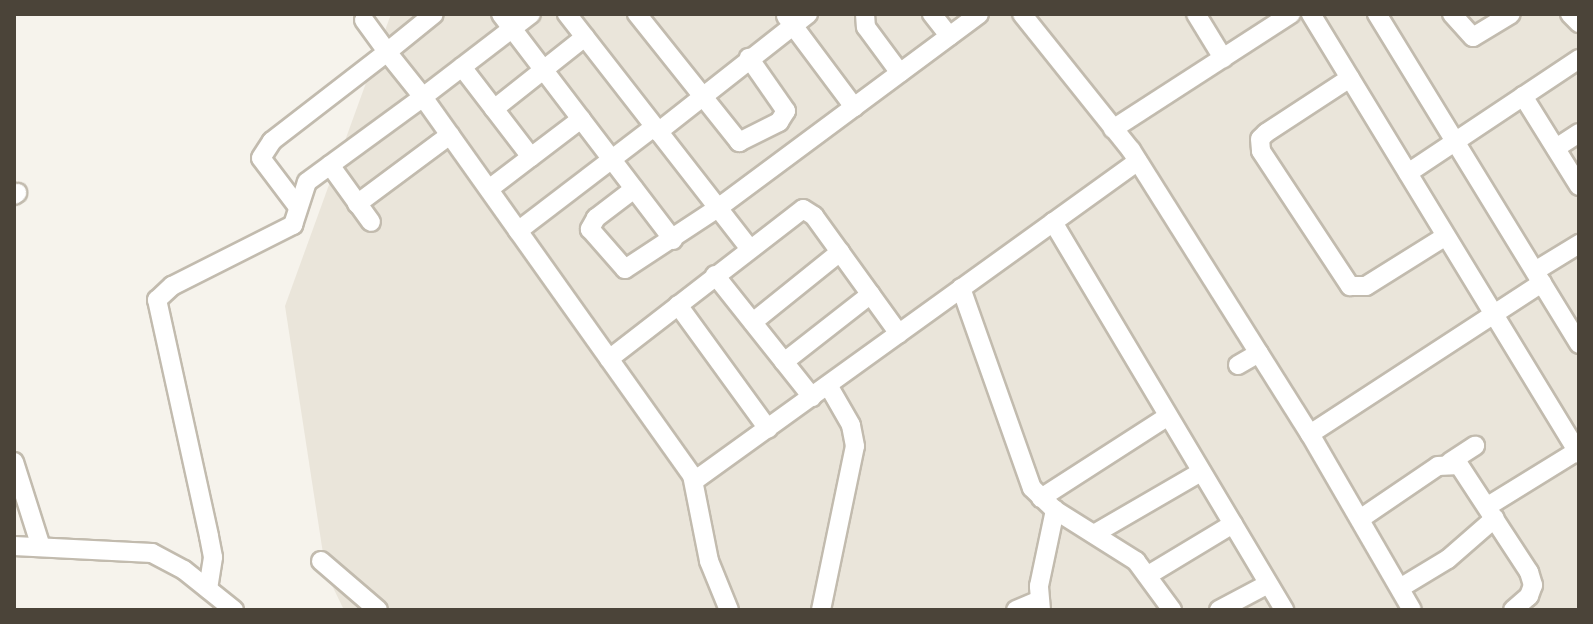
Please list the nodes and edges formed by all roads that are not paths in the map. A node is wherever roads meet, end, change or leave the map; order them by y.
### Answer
1 (434, 14) edge
2 (531, 14) edge
3 (567, 14) edge
4 (637, 14) edge
5 (865, 14) edge
6 (932, 14) edge
7 (979, 14) edge
8 (1022, 14) edge
9 (1196, 14) edge
10 (1291, 14) edge
11 (1311, 14) edge
12 (1377, 14) edge
13 (1452, 14) edge
14 (1511, 14) edge
15 (1570, 14) edge
16 (795, 17) edge
17 (364, 20) dead end
18 (507, 21) edge
19 (1579, 23) edge
20 (949, 36) junction
21 (585, 37) junction
22 (387, 52) junction
23 (749, 58) junction
24 (1223, 58) junction
25 (1579, 59) edge
26 (462, 67) junction
27 (543, 70) junction
28 (900, 73) junction
29 (1350, 78) junction
30 (1523, 96) junction
31 (423, 97) junction
32 (701, 97) junction
33 (854, 107) junction
34 (494, 109) junction
35 (581, 119) junction
36 (656, 129) junction
37 (1113, 129) junction
38 (1579, 133) edge
39 (450, 135) junction
40 (1456, 140) junction
41 (1556, 148) junction
42 (531, 157) junction
43 (612, 160) junction
44 (1138, 161) junction
45 (330, 165) junction
46 (1408, 173) junction
47 (1579, 186) edge
48 (489, 189) junction
49 (634, 189) junction
50 (357, 204) junction
51 (298, 207) junction
52 (718, 208) junction
53 (371, 222) dead end
54 (1053, 222) junction
55 (518, 231) junction
56 (1446, 236) junction
57 (673, 240) junction
58 (1579, 244) edge
59 (749, 248) junction
60 (840, 252) junction
61 (715, 275) junction
62 (1539, 277) junction
63 (961, 288) junction
64 (871, 294) junction
65 (678, 305) junction
66 (1494, 315) junction
67 (753, 322) junction
68 (899, 334) junction
69 (1579, 344) edge
70 (1259, 353) junction
71 (609, 359) junction
72 (784, 362) junction
73 (1238, 365) dead end
74 (828, 385) junction
75 (812, 397) junction
76 (1168, 416) junction
77 (768, 429) junction
78 (1310, 434) junction
79 (1475, 446) dead end
80 (1578, 453) edge
81 (14, 462) edge
82 (1450, 462) junction
83 (1201, 472) junction
84 (694, 481) junction
85 (1048, 504) junction
86 (1492, 512) junction
87 (1360, 519) junction
88 (1233, 524) junction
89 (1094, 534) junction
90 (14, 546) edge
91 (41, 547) junction
92 (321, 561) dead end
93 (1150, 574) junction
94 (1268, 584) junction
95 (1400, 588) junction
96 (208, 589) junction
97 (1040, 605) edge
98 (234, 610) edge
99 (378, 610) edge
100 (729, 610) edge
101 (821, 610) edge
102 (1016, 610) edge
103 (1172, 610) edge
104 (1219, 610) edge
105 (1284, 610) edge
106 (1412, 610) edge
107 (1513, 610) edge

1 - 22 street
2 - 18 street
3 - 21 street
4 - 32 street
5 - 28 street
6 - 20 street
7 - 20 street
8 - 37 street
9 - 24 street
10 - 24 street
11 - 29 street
12 - 40 street
13 - 14 street
15 - 19 street
16 - 23 street
16 - 33 street
17 - 22 street
18 - 26 street
18 - 27 street
20 - 28 street
21 - 27 street
21 - 36 street
22 - 31 street
22 - 51 street
23 - 32 street
23 - 32 street
24 - 37 street
25 - 30 street
26 - 31 street
26 - 34 street
27 - 34 street
27 - 35 street
28 - 33 street
29 - 46 street
29 - 56 street
30 - 40 street
30 - 41 street
31 - 39 street
31 - 45 street
32 - 36 street
33 - 52 street
34 - 42 street
35 - 42 street
35 - 43 street
36 - 43 street
36 - 52 street
37 - 44 street
38 - 41 street
39 - 48 street
39 - 50 street
40 - 46 street
40 - 62 street
41 - 47 street
42 - 48 street
43 - 49 street
43 - 55 street
44 - 54 street
44 - 70 street
45 - 50 street
45 - 51 street
46 - 56 street
48 - 55 street
49 - 57 street
49 - 57 street
50 - 53 street
51 - 96 street
52 - 57 street
52 - 59 street
54 - 63 street
54 - 76 street
55 - 71 street
56 - 66 street
58 - 62 street
59 - 60 street
59 - 61 street
60 - 64 street
60 - 67 street
61 - 65 street
61 - 67 street
62 - 66 street
62 - 69 street
63 - 68 street
63 - 85 street
64 - 68 street
64 - 72 street
65 - 71 street
65 - 77 street
66 - 78 street
66 - 80 street
67 - 72 street
68 - 74 street
70 - 73 street
70 - 78 street
71 - 84 street
72 - 75 street
74 - 75 street
74 - 101 street
75 - 77 street
76 - 83 street
76 - 85 street
77 - 84 street
78 - 87 street
79 - 82 street
80 - 86 street
81 - 91 street
82 - 86 street
82 - 87 street
83 - 88 street
83 - 89 street
84 - 100 street
85 - 89 street
85 - 97 street
86 - 95 street
86 - 107 street
87 - 95 street
88 - 93 street
88 - 94 street
89 - 93 street
90 - 91 street
91 - 96 street
92 - 99 street
93 - 103 street
94 - 104 street
94 - 105 street
95 - 106 street
96 - 98 street
97 - 102 street

